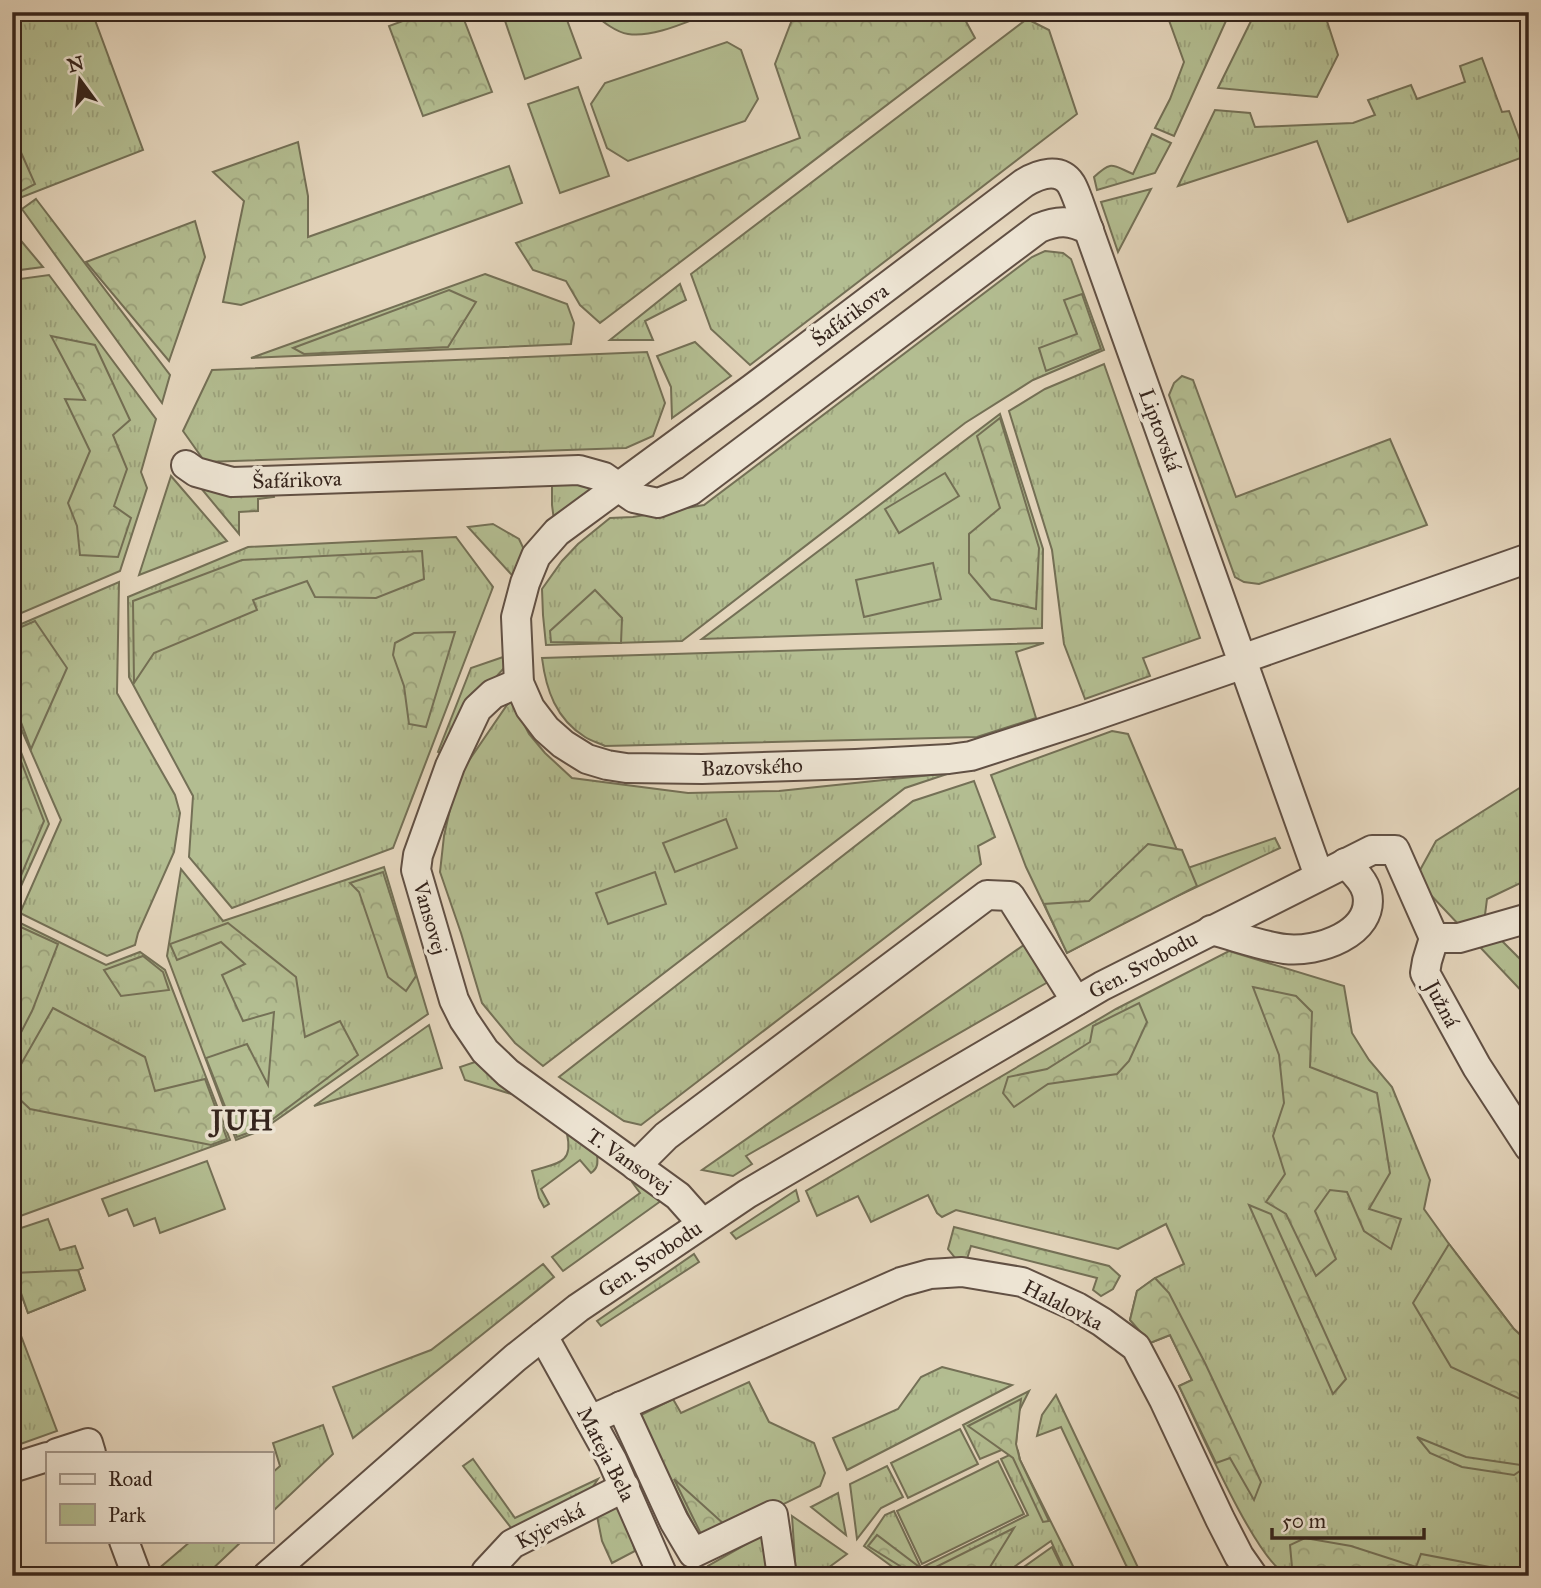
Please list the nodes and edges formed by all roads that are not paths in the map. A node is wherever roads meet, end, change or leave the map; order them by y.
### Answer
1 (1078, 201) joint
2 (1089, 230) junction
3 (186, 465) dead end
4 (617, 487) junction
5 (1529, 558) edge
6 (1243, 661) junction
7 (519, 683) junction
8 (1345, 863) junction
9 (1319, 876) junction
10 (1529, 918) edge
11 (1211, 930) junction
12 (1434, 938) junction
13 (1076, 1001) junction
14 (551, 1105) joint
15 (1529, 1147) edge
16 (636, 1166) junction
17 (702, 1223) junction
18 (543, 1336) junction
19 (621, 1406) junction
20 (590, 1420) junction
21 (90, 1448) edge
22 (64, 1452) edge
23 (46, 1457) edge
24 (12, 1468) edge
25 (625, 1487) junction
26 (124, 1542) edge
27 (137, 1576) edge
28 (267, 1576) edge
29 (485, 1576) edge
30 (663, 1576) edge
31 (782, 1576) edge
32 (1253, 1576) edge

1 - 2 street, Liptovská
1 - 4 street, Šafárikova
2 - 4 street, Šafárikova
2 - 6 street, Liptovská
3 - 4 street, Šafárikova
4 - 7 street, Bazovského
5 - 6 street
6 - 7 street, Bazovského
6 - 9 street, Liptovská
7 - 14 street, Vansovej
8 - 9 street
8 - 11 street, Gen. Svobodu
8 - 12 street
9 - 11 street, Gen. Svobodu
10 - 12 street
11 - 13 street, Gen. Svobodu
12 - 15 street, Južná
13 - 16 street, Gen. Svobodu
13 - 17 street, Gen. Svobodu
14 - 16 street, T. Vansovej
16 - 17 street, T. Vansovej
17 - 18 street, Gen. Svobodu
18 - 20 street, Mateja Bela
18 - 28 street, Gen. Svobodu
19 - 20 street, Halalovka
19 - 31 street
19 - 32 street, Halalovka
20 - 25 street, Mateja Bela
21 - 22 street
23 - 24 street
25 - 29 street, Kyjevská
25 - 30 street, Mateja Bela
26 - 27 street

